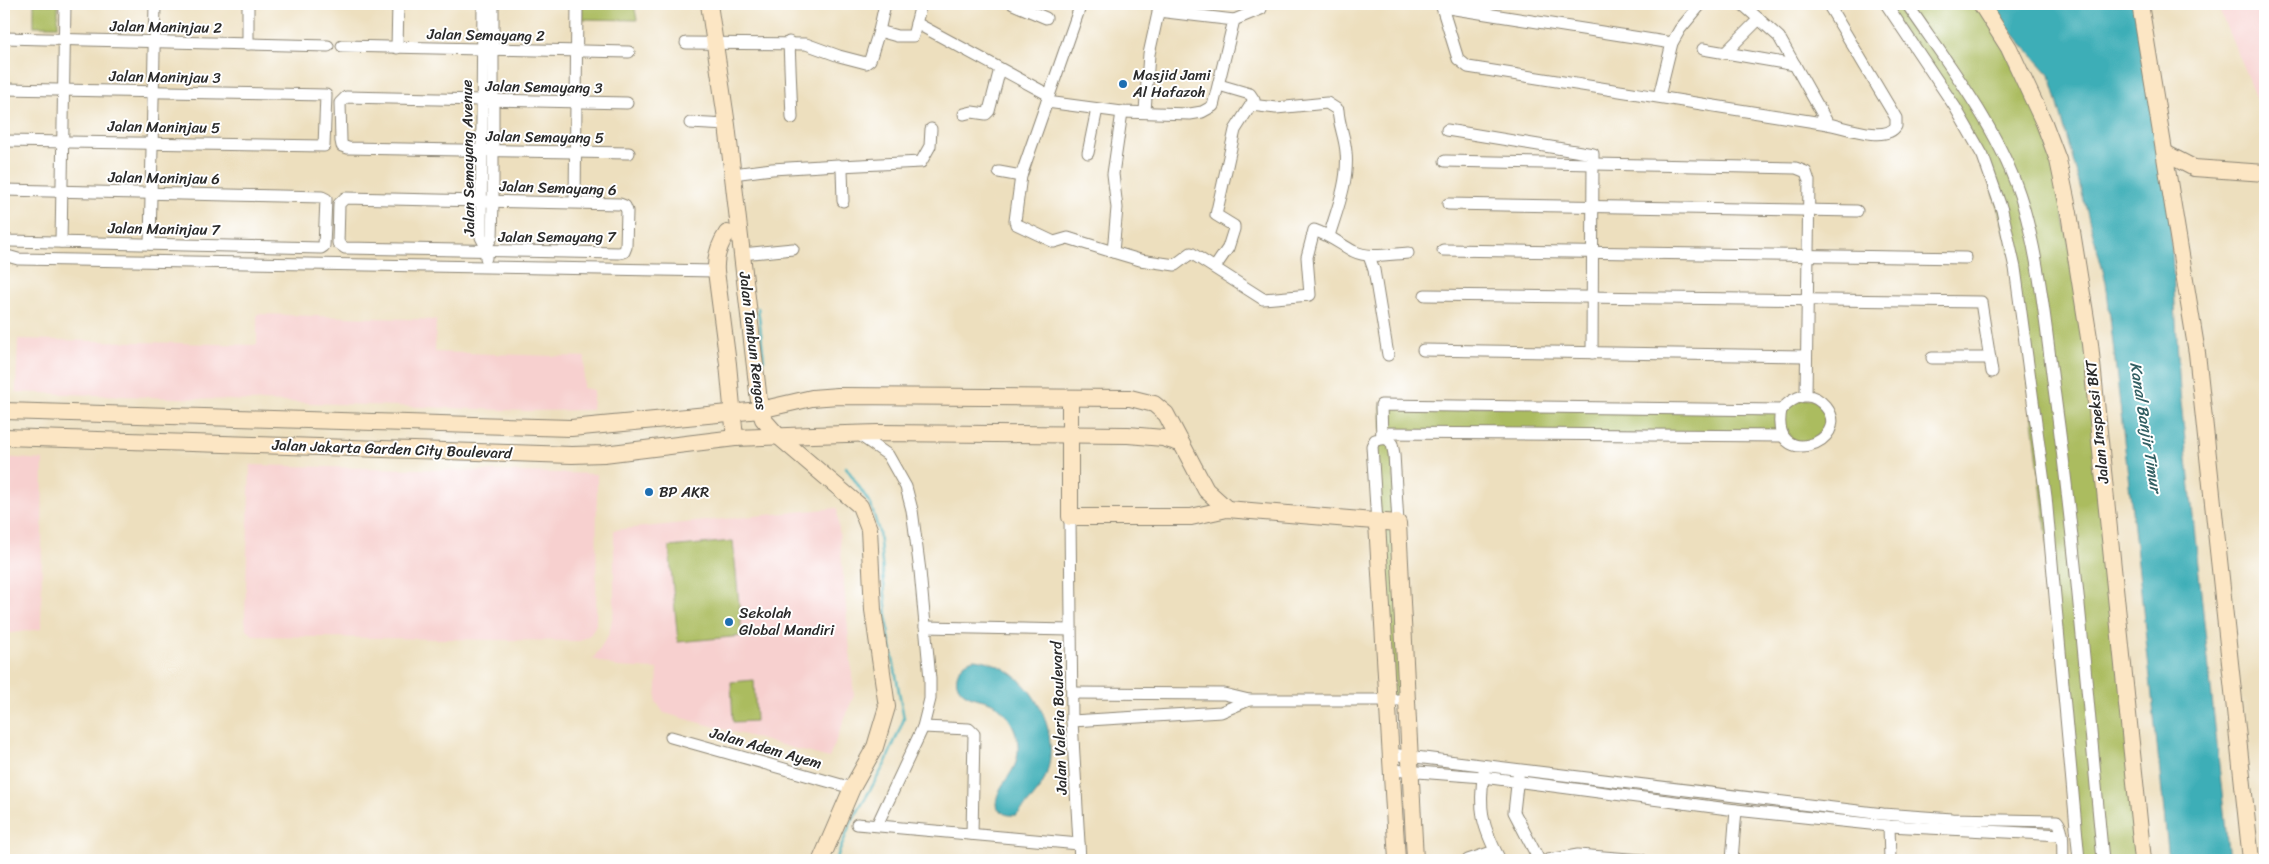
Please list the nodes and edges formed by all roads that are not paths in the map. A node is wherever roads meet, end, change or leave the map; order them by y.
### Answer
1 (65, 4) edge
2 (148, 4) edge
3 (155, 4) edge
4 (248, 4) edge
5 (398, 4) edge
6 (483, 4) edge
7 (493, 4) edge
8 (577, 4) edge
9 (710, 4) edge
10 (885, 4) edge
11 (921, 4) edge
12 (1013, 4) edge
13 (1081, 4) edge
14 (1701, 4) edge
15 (1742, 4) edge
16 (1828, 4) edge
17 (1886, 4) edge
18 (1907, 4) edge
19 (1981, 4) edge
20 (2140, 4) edge
21 (1442, 5) edge
22 (1025, 6) edge
23 (1159, 7) edge
24 (1261, 10) dead end
25 (1046, 18) dead end
26 (1759, 19) junction
27 (1234, 20) junction
28 (916, 23) junction
29 (879, 32) junction
30 (4, 38) edge
31 (64, 40) junction
32 (151, 42) junction
33 (789, 42) junction
34 (686, 43) dead end
35 (720, 43) junction
36 (1672, 43) junction
37 (248, 44) junction
38 (328, 46) dead end
39 (342, 46) dead end
40 (397, 48) junction
41 (1703, 49) dead end
42 (488, 50) junction
43 (577, 51) junction
44 (629, 52) dead end
45 (1725, 53) junction
46 (1795, 65) junction
47 (1000, 69) junction
48 (1219, 85) junction
49 (4, 89) edge
50 (64, 90) junction
51 (150, 92) junction
52 (1659, 96) junction
53 (1048, 98) junction
54 (487, 101) junction
55 (577, 102) junction
56 (627, 103) dead end
57 (1251, 105) junction
58 (1097, 109) junction
59 (1144, 111) junction
60 (1122, 112) junction
61 (964, 114) dead end
62 (792, 118) dead end
63 (690, 123) dead end
64 (1828, 124) junction
65 (727, 126) junction
66 (931, 129) dead end
67 (1447, 130) dead end
68 (63, 140) junction
69 (4, 141) edge
70 (149, 142) junction
71 (324, 146) joint
72 (342, 146) joint
73 (482, 151) junction
74 (494, 151) junction
75 (576, 152) junction
76 (629, 153) dead end
77 (2165, 153) junction
78 (1088, 154) dead end
79 (1445, 161) dead end
80 (1593, 164) junction
81 (840, 166) junction
82 (2194, 168) junction
83 (999, 172) dead end
84 (736, 173) junction
85 (2265, 173) edge
86 (1021, 176) junction
87 (2170, 184) junction
88 (4, 190) edge
89 (62, 191) junction
90 (148, 193) junction
91 (341, 200) joint
92 (487, 201) junction
93 (843, 201) dead end
94 (575, 202) junction
95 (1448, 204) dead end
96 (625, 206) joint
97 (1593, 207) junction
98 (1808, 210) junction
99 (1856, 211) dead end
100 (727, 233) dead end
101 (1329, 236) junction
102 (4, 239) edge
103 (61, 242) junction
104 (147, 244) junction
105 (323, 247) joint
106 (793, 249) dead end
107 (486, 250) junction
108 (1443, 250) dead end
109 (1113, 252) junction
110 (1408, 253) dead end
111 (1593, 253) junction
112 (742, 254) junction
113 (4, 255) edge
114 (1369, 256) junction
115 (1808, 256) junction
116 (1966, 258) dead end
117 (486, 267) junction
118 (1215, 267) junction
119 (716, 271) junction
120 (1426, 294) dead end
121 (1593, 297) junction
122 (1807, 300) junction
123 (1423, 350) dead end
124 (1592, 353) junction
125 (1388, 355) dead end
126 (1806, 356) junction
127 (1932, 358) dead end
128 (1990, 358) junction
129 (1992, 372) dead end
130 (1806, 395) junction
131 (1070, 398) junction
132 (760, 410) junction
133 (1781, 410) junction
134 (4, 411) edge
135 (732, 413) junction
136 (858, 434) junction
137 (1382, 435) junction
138 (4, 436) edge
139 (1070, 436) junction
140 (1783, 436) junction
141 (779, 437) junction
142 (735, 438) junction
143 (1180, 443) junction
144 (1227, 509) junction
145 (1070, 517) junction
146 (1377, 523) junction
147 (1398, 523) junction
148 (925, 627) junction
149 (1070, 630) junction
150 (1072, 693) junction
151 (1249, 700) junction
152 (1406, 700) junction
153 (1388, 701) junction
154 (1072, 720) junction
155 (922, 727) junction
156 (671, 737) dead end
157 (1391, 762) junction
158 (1409, 763) junction
159 (1484, 772) junction
160 (1518, 776) junction
161 (852, 788) junction
162 (1736, 810) junction
163 (857, 824) dead end
164 (877, 826) junction
165 (1889, 826) junction
166 (972, 834) junction
167 (2062, 835) junction
168 (1079, 844) junction
169 (1498, 856) edge
170 (1603, 858) edge
171 (821, 860) edge
172 (1080, 860) edge
173 (1397, 860) edge
174 (1415, 860) edge
175 (1468, 860) edge
176 (1540, 860) edge
177 (1548, 860) edge
178 (1642, 860) edge
179 (1732, 860) edge
180 (1890, 860) edge
181 (2063, 860) edge
182 (2079, 860) edge
183 (2103, 860) edge
184 (2143, 860) edge
185 (2251, 860) edge

1 - 31 street
2 - 32 street
3 - 32 street
4 - 37 street
5 - 40 street
6 - 42 street, Jalan Semayang Avenue
7 - 42 street, Jalan Semayang Avenue
8 - 43 street
9 - 35 street, Jalan Tambun Rengas
10 - 29 street
11 - 28 street
12 - 22 street
13 - 53 street
14 - 36 street
15 - 26 street
16 - 64 street
17 - 182 street
18 - 183 street
19 - 184 street, Jalan Inspeksi BKT
20 - 77 street
21 - 36 street
21 - 52 street
22 - 25 street
23 - 27 street
23 - 59 street
24 - 27 street
26 - 45 street
26 - 46 street
27 - 48 street
28 - 29 street
28 - 47 street
29 - 33 street
30 - 31 street, Jalan Maninjau 2
31 - 32 street, Jalan Maninjau 2
31 - 50 street
32 - 37 street, Jalan Maninjau 2
32 - 51 street
33 - 35 street
33 - 62 street
34 - 35 street
35 - 65 street, Jalan Tambun Rengas
36 - 52 street
37 - 38 street, Jalan Maninjau 2
39 - 40 street, Jalan Semayang 2
40 - 42 street, Jalan Semayang 2
41 - 45 street
42 - 43 street, Jalan Semayang 2
42 - 54 street, Jalan Semayang Avenue
43 - 44 street, Jalan Semayang 2
43 - 55 street
45 - 46 street
46 - 64 street
47 - 53 street
47 - 61 street
48 - 57 street
48 - 59 street
49 - 50 street, Jalan Maninjau 3
50 - 51 street, Jalan Maninjau 3
50 - 68 street
51 - 70 street
51 - 71 street, Jalan Maninjau 3
52 - 64 street
53 - 58 street
53 - 86 street
54 - 55 street, Jalan Semayang 3
54 - 72 street, Jalan Semayang 3
54 - 73 street, Jalan Semayang Avenue
54 - 74 street, Jalan Semayang Avenue
55 - 56 street, Jalan Semayang 3
55 - 75 street
57 - 101 street
57 - 118 street
58 - 60 street
58 - 78 street
59 - 60 street
60 - 109 street
63 - 65 street
65 - 84 street, Jalan Tambun Rengas
66 - 81 street
67 - 80 street
68 - 69 street, Jalan Maninjau 5
68 - 70 street, Jalan Maninjau 5
68 - 89 street
70 - 71 street, Jalan Maninjau 5
70 - 90 street
72 - 73 street, Jalan Semayang 5
73 - 74 street, Jalan Semayang 5
73 - 92 street, Jalan Semayang Avenue
74 - 75 street, Jalan Semayang 5
74 - 92 street, Jalan Semayang Avenue
75 - 76 street, Jalan Semayang 5
75 - 94 street
77 - 82 street
77 - 87 street
79 - 80 street
80 - 97 street
80 - 98 street
81 - 84 street
81 - 93 street
82 - 85 street
82 - 87 street
83 - 86 street
84 - 112 street, Jalan Tambun Rengas
86 - 109 street
87 - 185 street
88 - 89 street, Jalan Maninjau 6
89 - 90 street, Jalan Maninjau 6
89 - 103 street
90 - 104 street
90 - 105 street, Jalan Maninjau 6
91 - 92 street, Jalan Semayang 6
91 - 107 street, Jalan Semayang 7
92 - 94 street, Jalan Semayang 6
92 - 107 street, Jalan Semayang Avenue
94 - 96 street, Jalan Semayang 6
95 - 97 street
96 - 107 street, Jalan Semayang 7
97 - 98 street
97 - 111 street
98 - 99 street
98 - 115 street
100 - 119 street, Jalan Tambun Rengas
101 - 114 street
101 - 118 street
102 - 103 street, Jalan Maninjau 7
103 - 104 street, Jalan Maninjau 7
104 - 105 street, Jalan Maninjau 7
106 - 112 street
107 - 117 street, Jalan Semayang Avenue
108 - 111 street
109 - 118 street
110 - 114 street
111 - 115 street
111 - 121 street
112 - 132 street, Jalan Tambun Rengas
113 - 117 street
114 - 125 street
115 - 116 street
115 - 122 street
117 - 119 street
119 - 135 street, Jalan Tambun Rengas
120 - 121 street
121 - 122 street
121 - 124 street
122 - 126 street
122 - 128 street
123 - 124 street
124 - 126 street
126 - 130 street
127 - 128 street
128 - 129 street
130 - 133 street
130 - 140 street
131 - 132 street, Jalan Jakarta Garden City Boulevard
131 - 139 street
131 - 143 street, Jalan Jakarta Garden City Boulevard
132 - 135 street, Jalan Jakarta Garden City Boulevard
132 - 141 street, Jalan Tambun Rengas
133 - 137 street
133 - 140 street
134 - 135 street, Jalan Jakarta Garden City Boulevard
135 - 142 street, Jalan Tambun Rengas
136 - 139 street, Jalan Jakarta Garden City Boulevard
136 - 141 street, Jalan Jakarta Garden City Boulevard
136 - 148 street
137 - 140 street
137 - 146 street
137 - 147 street
138 - 142 street, Jalan Jakarta Garden City Boulevard
139 - 143 street, Jalan Jakarta Garden City Boulevard
139 - 145 street
141 - 142 street, Jalan Jakarta Garden City Boulevard
141 - 161 street, Jalan Tambun Rengas
143 - 144 street, Jalan Jakarta Garden City Boulevard
144 - 145 street
144 - 146 street
145 - 149 street
146 - 147 street
146 - 153 street
147 - 152 street
148 - 149 street, Jalan Valeria Boulevard
148 - 155 street
149 - 150 street, Jalan Valeria Boulevard
150 - 151 street
150 - 154 street, Jalan Valeria Boulevard
151 - 153 street
151 - 154 street
152 - 153 street
152 - 158 street
153 - 157 street
154 - 168 street, Jalan Valeria Boulevard
155 - 164 street
155 - 166 street
156 - 161 street, Jalan Adem Ayem
157 - 158 street
157 - 173 street
158 - 159 street
158 - 174 street
159 - 160 street
159 - 169 street
160 - 162 street
160 - 167 street
160 - 176 street
161 - 171 street, Jalan Tambun Rengas
162 - 165 street
162 - 179 street
163 - 164 street
164 - 166 street
165 - 167 street
165 - 180 street
166 - 168 street
167 - 181 street
168 - 172 street, Jalan Valeria Boulevard
169 - 175 street
170 - 177 street
170 - 178 street

